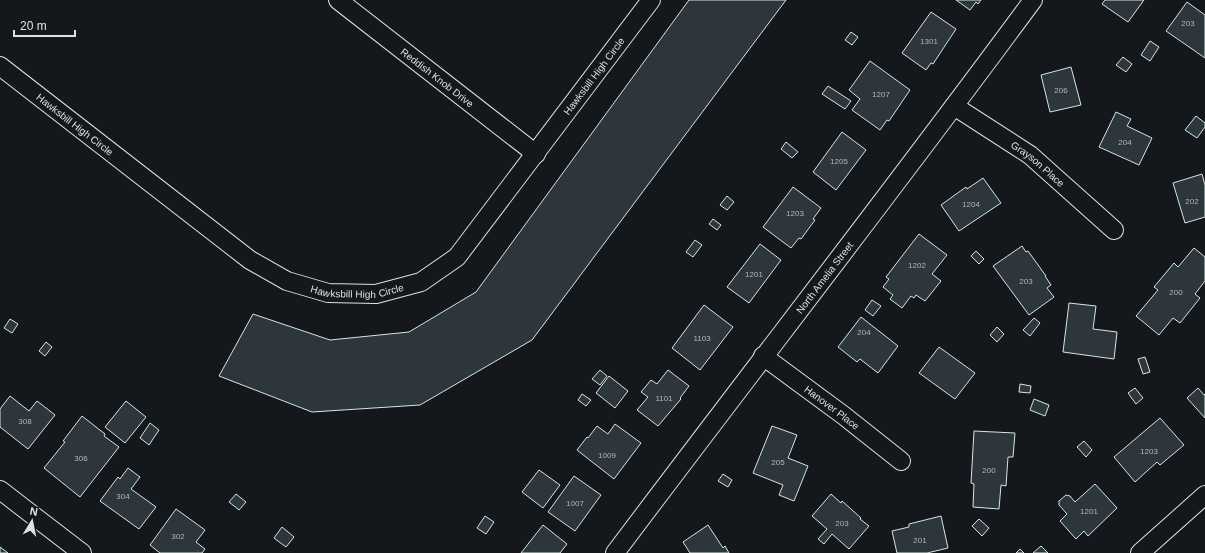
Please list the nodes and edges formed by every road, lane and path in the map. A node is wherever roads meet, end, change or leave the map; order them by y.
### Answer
1 (338, 0) edge
2 (651, 0) edge
3 (1033, 0) edge
4 (0, 66) edge
5 (954, 106) junction
6 (536, 154) junction
7 (1114, 230) dead end
8 (763, 356) junction
9 (900, 461) dead end
10 (0, 490) edge
11 (1205, 495) edge
12 (82, 553) edge
13 (615, 553) edge
14 (1140, 553) edge

1 - 6 street, Reddish Knob Drive
2 - 6 street, Hawksbill High Circle
3 - 5 street, North Amelia Street
4 - 6 street, Hawksbill High Circle
5 - 7 street, Grayson Place
5 - 8 street, North Amelia Street
8 - 9 street, Hanover Place
8 - 13 street, North Amelia Street
10 - 12 street
11 - 14 street

